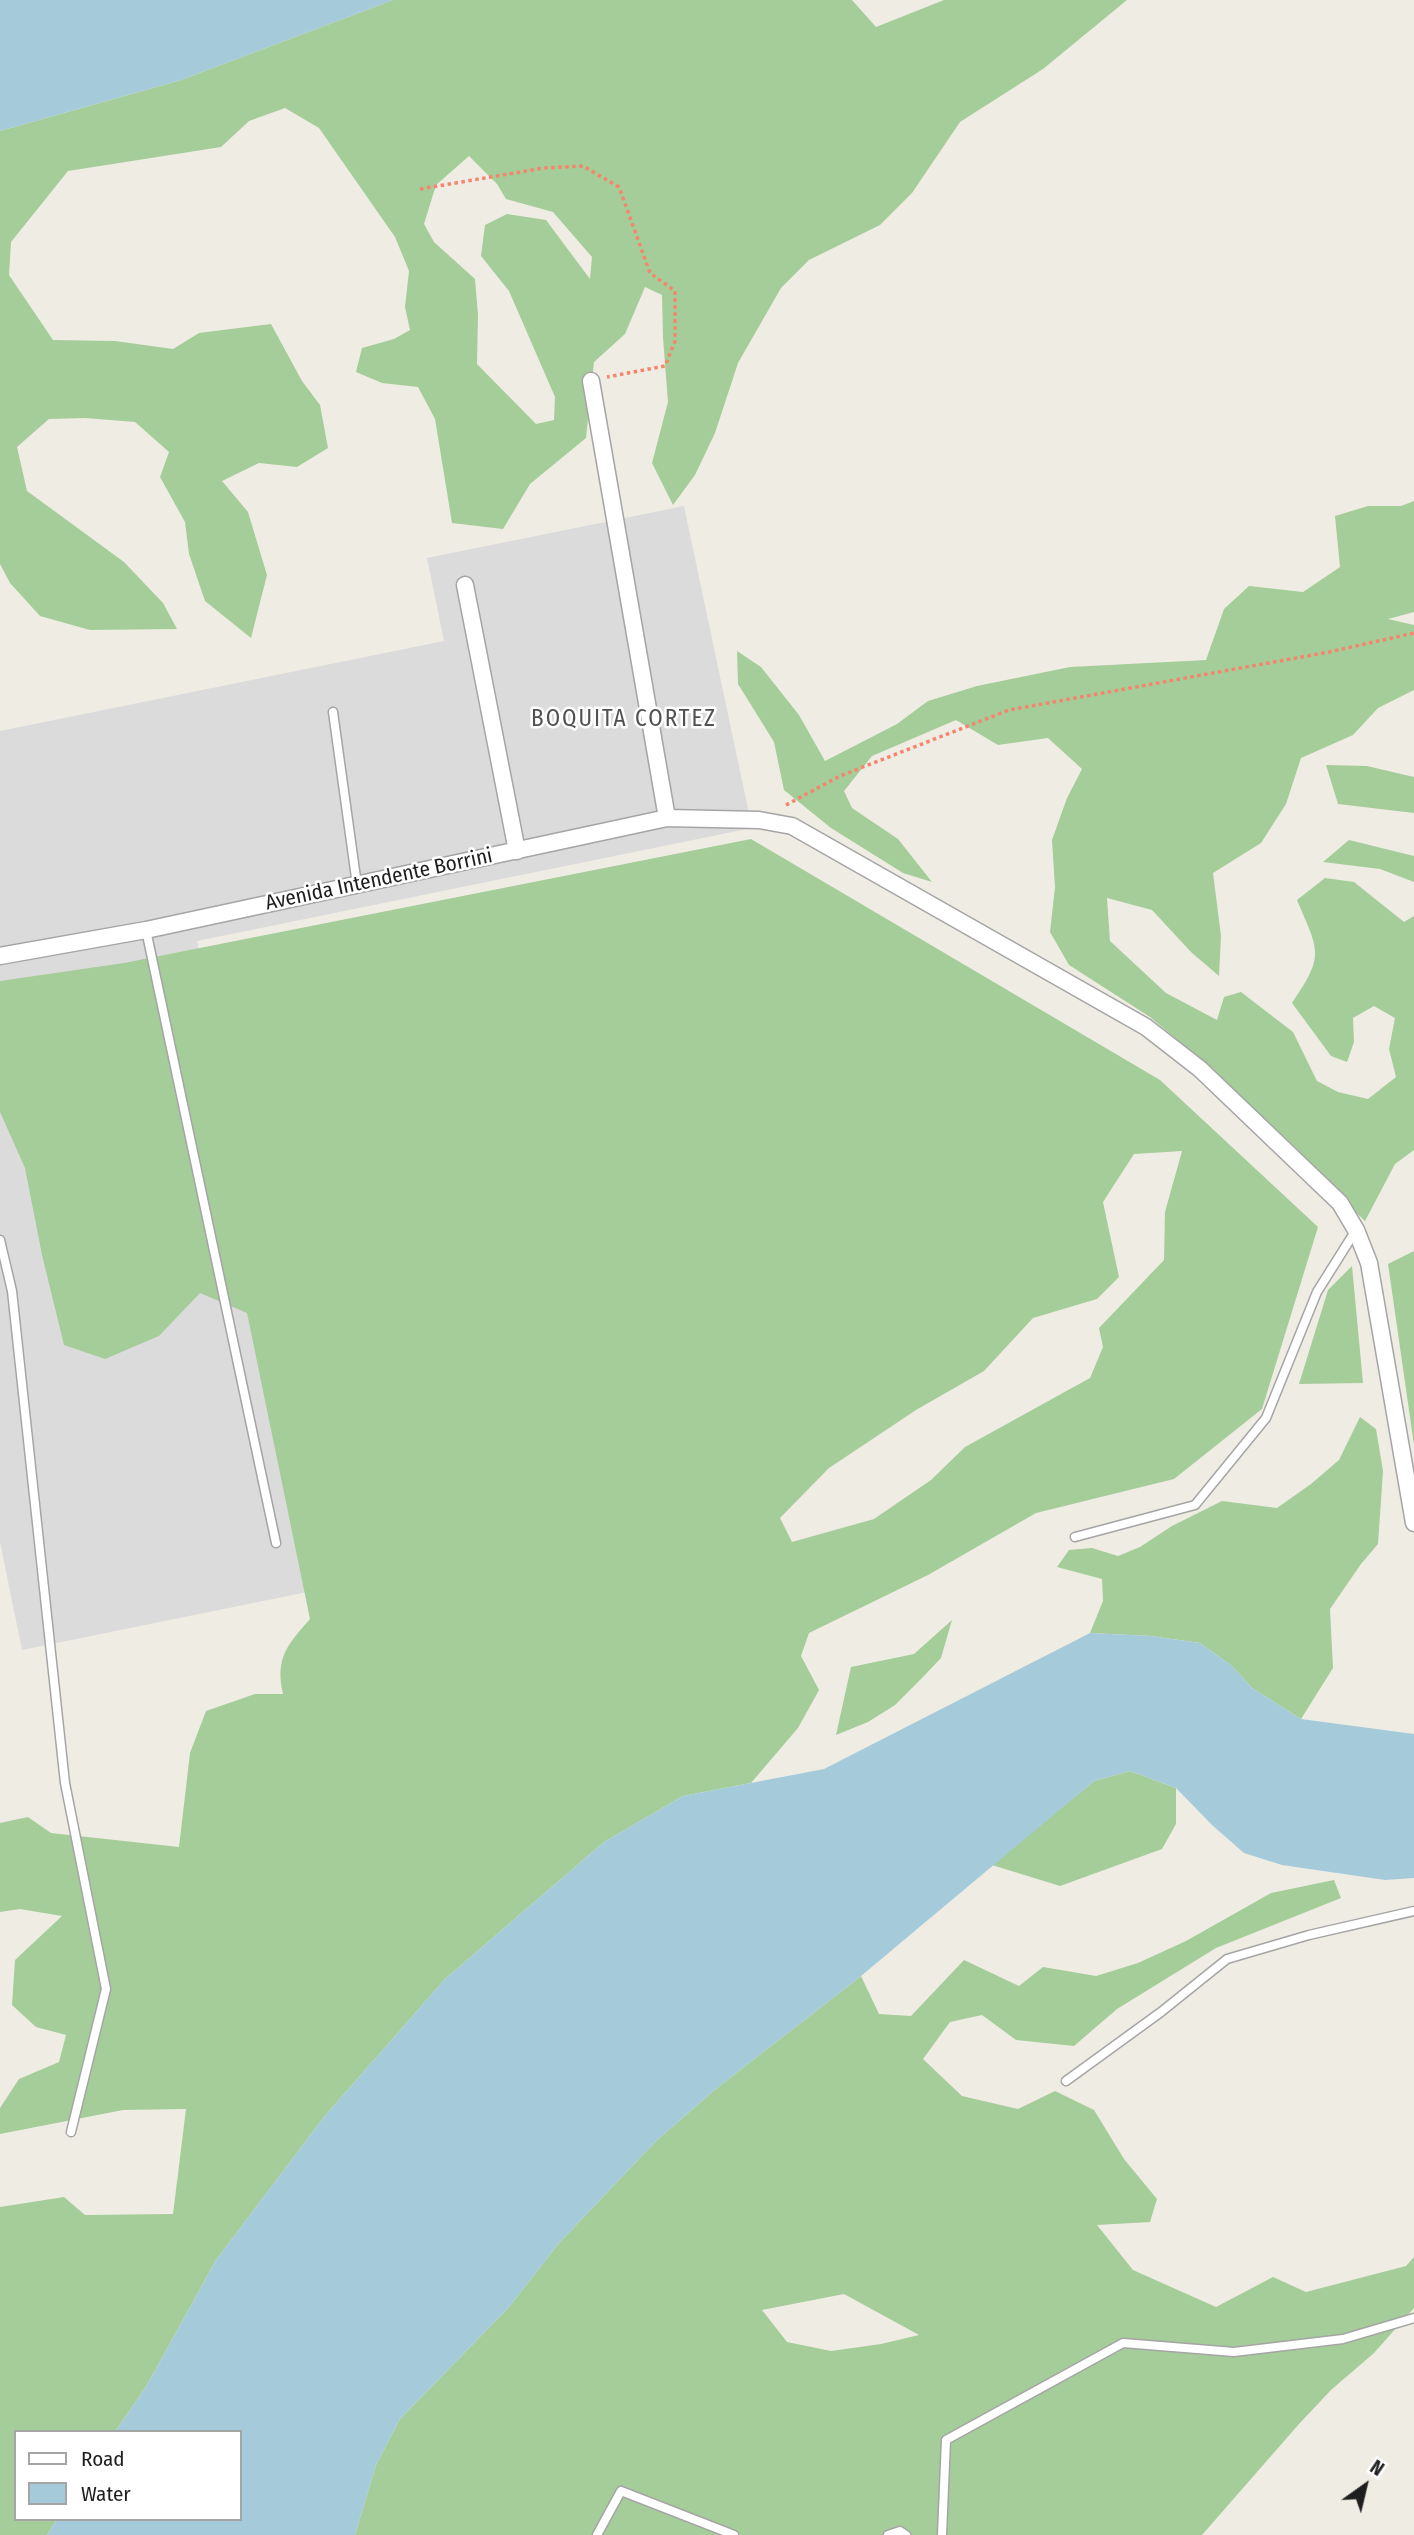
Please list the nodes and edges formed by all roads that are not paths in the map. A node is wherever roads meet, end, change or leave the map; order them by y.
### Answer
1 (591, 380) road end
2 (465, 585) dead end
3 (333, 712) dead end
4 (667, 818) junction
5 (517, 850) junction
6 (357, 885) junction
7 (146, 930) junction
8 (0, 956) edge
9 (1356, 1230) junction
10 (0, 1240) edge
11 (1414, 1523) edge
12 (1075, 1537) dead end
13 (276, 1543) dead end
14 (1414, 1911) edge
15 (1066, 2081) dead end
16 (71, 2132) dead end
17 (1414, 2318) edge
18 (597, 2535) edge
19 (734, 2535) edge
20 (888, 2535) edge
21 (906, 2535) edge
22 (942, 2535) edge

1 - 4 street
2 - 5 street
3 - 6 lane
4 - 5 street, Avenida Intendente Borrini
4 - 9 street, Avenida Intendente Borrini
5 - 6 street, Avenida Intendente Borrini
6 - 7 street, Avenida Intendente Borrini
7 - 8 street, Avenida Intendente Borrini
7 - 13 lane
9 - 11 street, Avenida Intendente Borrini
9 - 12 lane
10 - 16 lane
14 - 15 lane
17 - 22 lane
18 - 19 lane
20 - 21 lane

